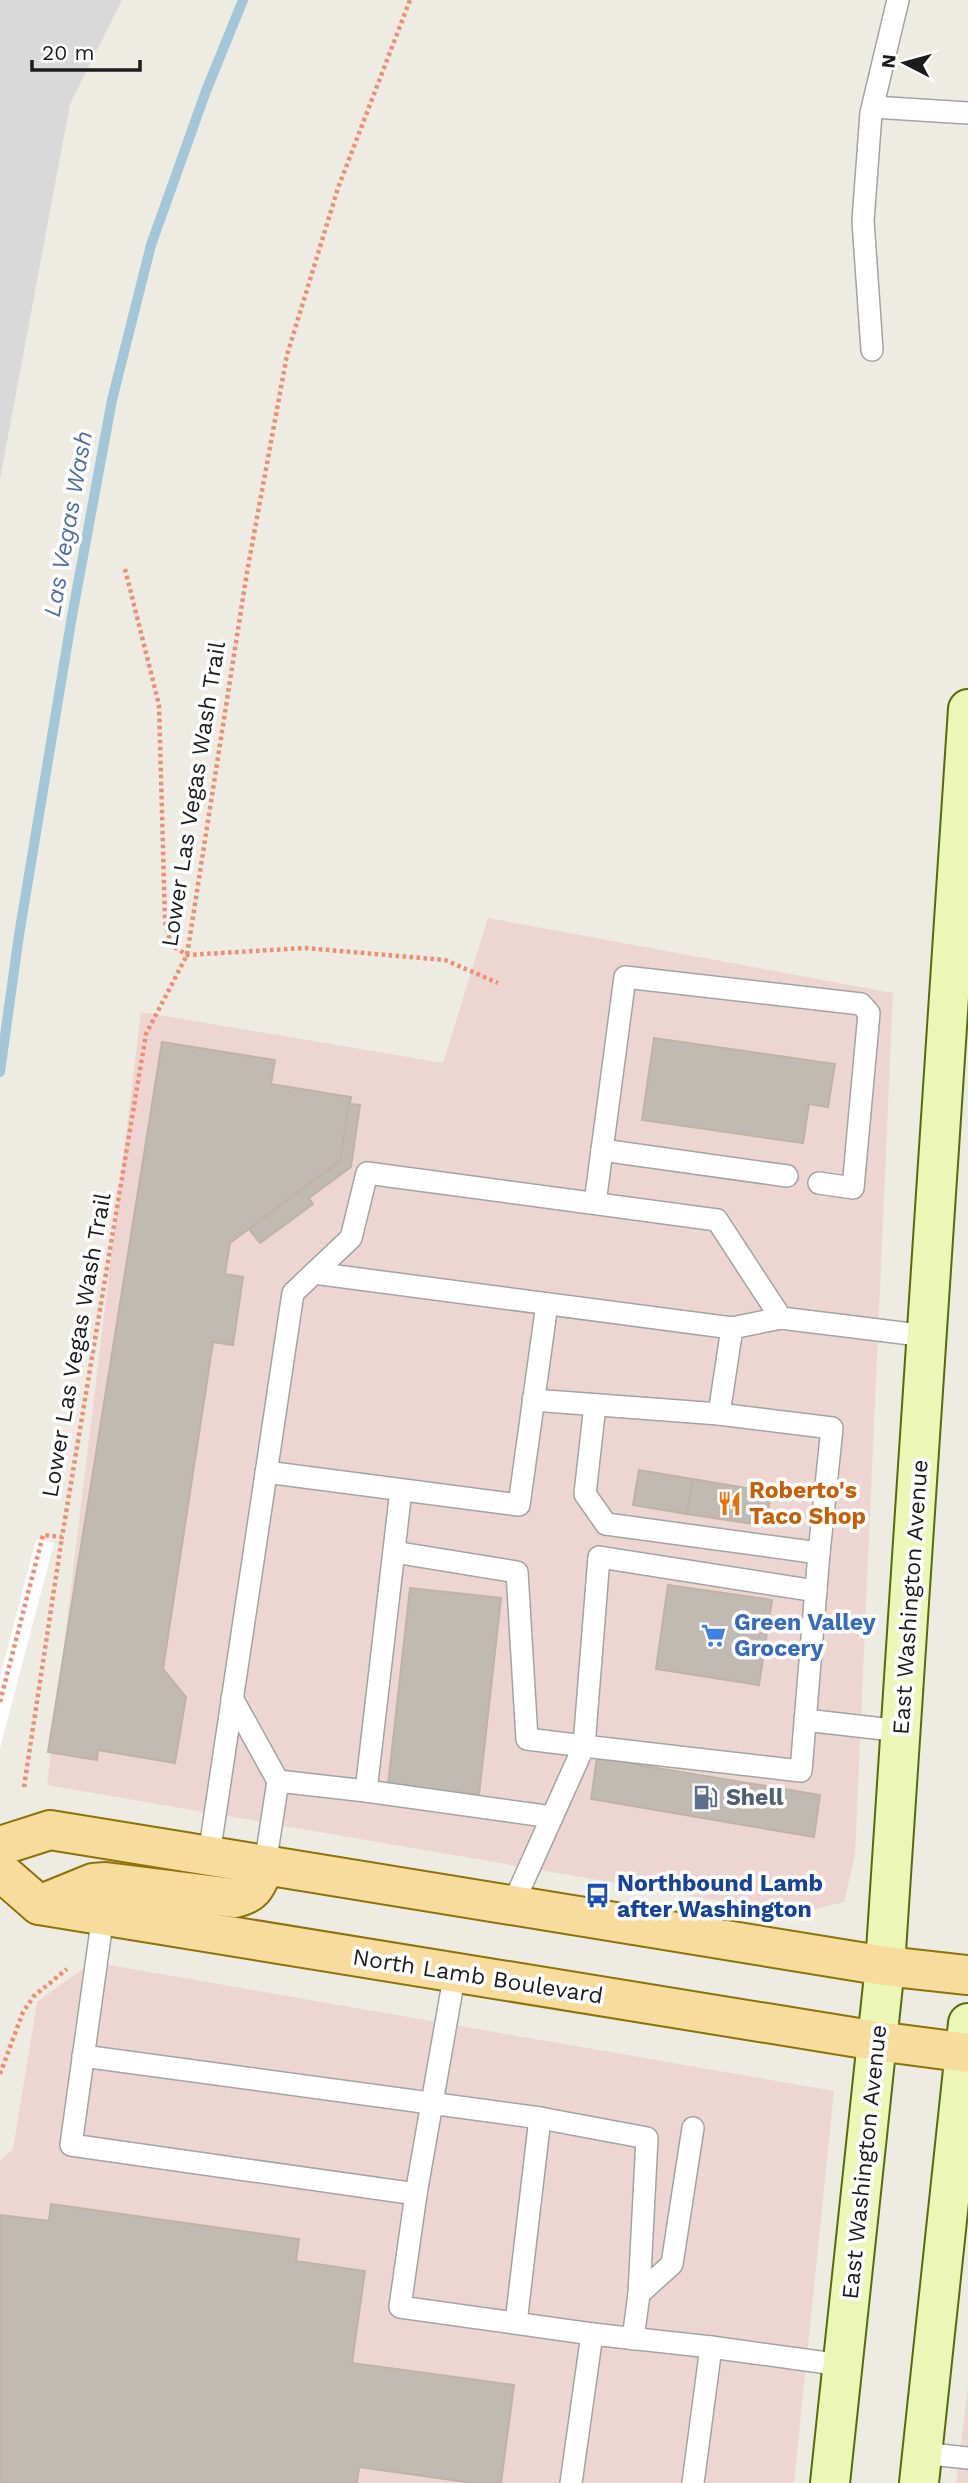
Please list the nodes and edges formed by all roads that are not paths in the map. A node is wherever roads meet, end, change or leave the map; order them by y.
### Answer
1 (898, 0) edge
2 (873, 107) junction
3 (968, 113) edge
4 (872, 349) dead end
5 (968, 709) edge
6 (603, 1150) junction
7 (787, 1176) dead end
8 (819, 1183) dead end
9 (595, 1203) junction
10 (314, 1273) junction
11 (547, 1304) junction
12 (781, 1318) junction
13 (732, 1328) junction
14 (927, 1336) junction
15 (533, 1400) junction
16 (595, 1405) junction
17 (719, 1414) junction
18 (266, 1472) junction
19 (401, 1490) junction
20 (394, 1552) junction
21 (819, 1553) junction
22 (816, 1591) junction
23 (232, 1698) junction
24 (805, 1720) junction
25 (901, 1731) junction
26 (584, 1746) junction
27 (278, 1781) junction
28 (366, 1791) junction
29 (552, 1817) junction
30 (0, 1846) edge
31 (208, 1856) junction
32 (265, 1865) junction
33 (0, 1871) edge
34 (39, 1905) junction
35 (512, 1906) junction
36 (103, 1915) junction
37 (885, 1966) junction
38 (455, 1972) junction
39 (968, 1975) edge
40 (877, 2041) junction
41 (967, 2043) edge
42 (83, 2056) junction
43 (432, 2103) junction
44 (540, 2118) junction
45 (693, 2128) dead end
46 (416, 2194) junction
47 (639, 2294) junction
48 (516, 2323) junction
49 (592, 2334) junction
50 (634, 2339) junction
51 (712, 2347) junction
52 (842, 2365) junction
53 (968, 2458) edge
54 (920, 2468) edge
55 (571, 2483) edge
56 (693, 2483) edge
57 (830, 2483) edge

1 - 2 lane
2 - 3 lane
2 - 4 lane
5 - 14 main road, East Washington Avenue
6 - 7 lane
6 - 8 lane
6 - 9 lane
9 - 10 lane
9 - 12 lane
10 - 11 lane
10 - 18 lane
11 - 13 lane
11 - 15 lane
12 - 13 lane
12 - 14 lane
13 - 17 lane
14 - 25 main road, East Washington Avenue
15 - 16 lane
15 - 19 lane
16 - 17 lane
16 - 21 lane
17 - 21 lane
18 - 19 lane
18 - 23 lane
19 - 20 lane
20 - 26 lane
20 - 28 lane
21 - 22 lane
22 - 24 lane
22 - 26 lane
23 - 27 lane
23 - 31 lane
24 - 25 lane
24 - 26 lane
25 - 37 main road, East Washington Avenue
26 - 29 lane
27 - 28 lane
27 - 32 lane
28 - 29 lane
29 - 35 lane
30 - 31 main road
31 - 32 main road
32 - 34 main road
32 - 35 main road
33 - 34 main road
34 - 36 main road, North Lamb Boulevard
35 - 37 main road
36 - 38 main road, North Lamb Boulevard
36 - 42 lane
37 - 39 main road
37 - 40 main road, East Washington Avenue
38 - 40 main road, North Lamb Boulevard
38 - 43 lane
40 - 41 main road, North Lamb Boulevard
40 - 52 main road, East Washington Avenue
41 - 54 main road
42 - 43 lane
42 - 46 lane
43 - 44 lane
43 - 46 lane
44 - 47 lane
44 - 48 lane
45 - 47 lane
46 - 48 lane
47 - 50 lane
48 - 49 lane
49 - 50 lane
49 - 55 lane
50 - 51 lane
51 - 52 lane
51 - 56 lane
52 - 57 main road, East Washington Avenue
53 - 54 lane

